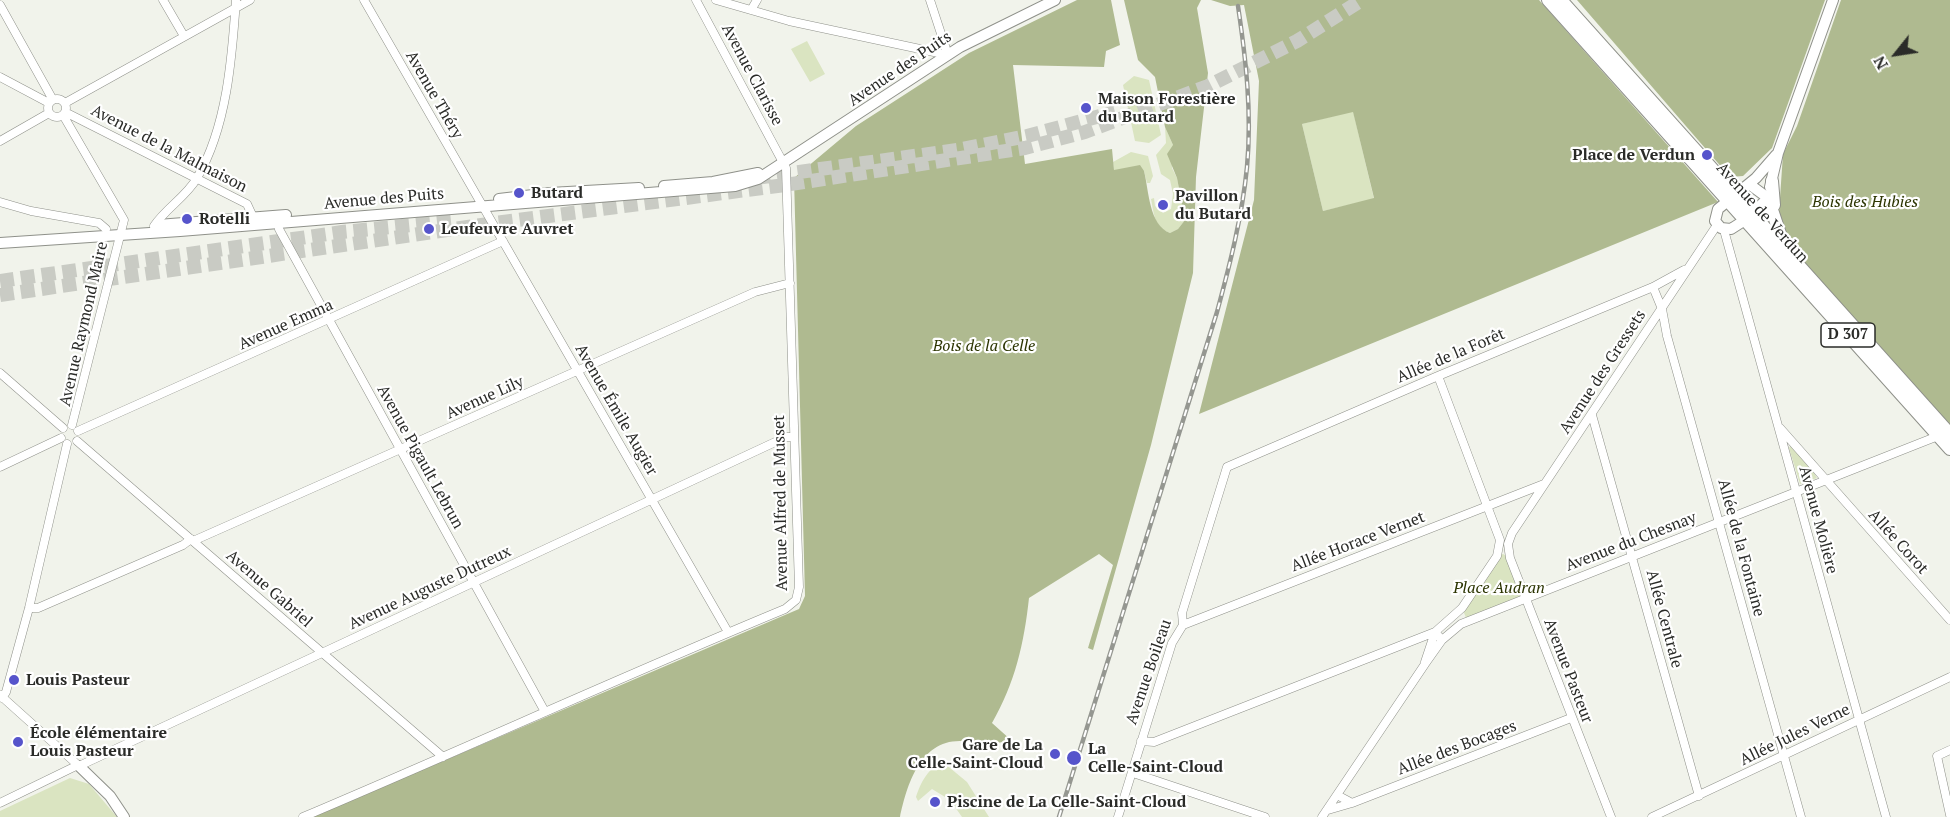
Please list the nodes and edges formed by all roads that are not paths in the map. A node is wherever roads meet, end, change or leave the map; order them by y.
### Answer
1 (163, 0) edge
2 (250, 0) edge
3 (364, 0) edge
4 (696, 0) edge
5 (716, 0) edge
6 (757, 0) edge
7 (930, 0) edge
8 (1055, 0) edge
9 (1548, 0) edge
10 (1561, 0) edge
11 (1833, 0) edge
12 (236, 4) edge
13 (0, 5) edge
14 (751, 10) junction
15 (184, 36) junction
16 (948, 55) junction
17 (0, 78) edge
18 (51, 101) junction
19 (65, 103) junction
20 (49, 113) junction
21 (64, 114) junction
22 (0, 141) edge
23 (1778, 153) junction
24 (784, 163) junction
25 (197, 179) junction
26 (1772, 181) junction
27 (1749, 184) junction
28 (1731, 197) junction
29 (1768, 198) junction
30 (0, 202) edge
31 (483, 204) junction
32 (254, 217) junction
33 (1749, 217) junction
34 (278, 220) junction
35 (1775, 222) junction
36 (202, 225) junction
37 (154, 226) junction
38 (1721, 227) junction
39 (106, 230) junction
40 (119, 231) junction
41 (0, 236) edge
42 (503, 241) junction
43 (0, 243) edge
44 (1787, 252) junction
45 (1684, 270) junction
46 (790, 283) junction
47 (1653, 287) junction
48 (1662, 309) junction
49 (329, 320) junction
50 (578, 371) junction
51 (0, 373) edge
52 (1438, 376) junction
53 (1592, 415) junction
54 (67, 426) junction
55 (1779, 427) junction
56 (78, 431) junction
57 (1944, 435) edge
58 (794, 436) junction
59 (64, 441) junction
60 (77, 441) junction
61 (1950, 449) edge
62 (400, 450) junction
63 (0, 467) edge
64 (1227, 467) joint
65 (1827, 481) junction
66 (1544, 484) junction
67 (1796, 492) junction
68 (652, 500) junction
69 (1489, 506) junction
70 (1720, 522) junction
71 (1512, 533) joint
72 (192, 540) junction
73 (1632, 556) junction
74 (473, 583) junction
75 (1526, 598) junction
76 (29, 608) junction
77 (1462, 608) junction
78 (1467, 620) junction
79 (1950, 620) edge
80 (1183, 625) junction
81 (728, 632) junction
82 (1435, 632) junction
83 (1445, 637) junction
84 (322, 653) junction
85 (1425, 664) junction
86 (1950, 677) edge
87 (1, 696) edge
88 (544, 711) junction
89 (1572, 718) junction
90 (1860, 719) junction
91 (1141, 741) junction
92 (1950, 750) edge
93 (1784, 756) junction
94 (443, 757) junction
95 (79, 766) junction
96 (1133, 774) junction
97 (1947, 787) edge
98 (1337, 795) junction
99 (1699, 796) junction
100 (0, 803) edge
101 (1352, 804) junction
102 (1328, 810) junction
103 (1950, 815) edge
104 (124, 817) edge
105 (303, 817) edge
106 (1118, 817) edge
107 (1265, 817) edge
108 (1322, 817) edge
109 (1611, 817) edge
110 (1652, 817) edge
111 (1801, 817) edge
112 (1886, 817) edge

1 - 15 street
2 - 12 street
3 - 31 street, Avenue Théry
4 - 24 street, Avenue Clarisse
5 - 14 street
6 - 14 street
7 - 16 street
8 - 16 street, Avenue des Puits
9 - 28 main road, Avenue de Verdun / D 307
10 - 28 main road, Avenue de Verdun / D 307
11 - 23 street
12 - 15 street
12 - 25 street
13 - 18 street
14 - 16 street
15 - 19 street
16 - 24 street, Avenue des Puits
17 - 18 street
18 - 19 street
18 - 20 street
19 - 21 street
20 - 21 street
20 - 22 street
21 - 25 street, Avenue de la Malmaison
21 - 40 street
23 - 26 street
23 - 27 street
24 - 31 street, Avenue des Puits
24 - 46 street, Avenue Alfred de Musset
25 - 32 street, Avenue de la Malmaison
25 - 37 street
26 - 29 street
26 - 35 main road
27 - 28 street
27 - 29 street
28 - 33 main road, Avenue de Verdun / D 307
28 - 38 street
29 - 33 street
29 - 35 main road
30 - 39 street
31 - 34 street, Avenue des Puits
31 - 42 street, Avenue Émile Augier
32 - 34 street, Avenue des Puits
32 - 36 street, Avenue des Puits
33 - 38 street
33 - 44 main road, Avenue de Verdun / D 307
33 - 57 main road, Avenue de Verdun / D 307
34 - 36 street, Avenue des Puits
34 - 49 street, Avenue Pigault Lebrun
35 - 44 main road
36 - 37 street, Avenue des Puits
36 - 40 street, Avenue des Puits
37 - 40 street, Avenue des Puits
38 - 45 street, Avenue des Gressets
38 - 55 street, Avenue Molière
39 - 40 street, Avenue des Puits
39 - 41 street, Avenue des Puits
40 - 43 street, Avenue des Puits
40 - 54 street, Avenue Raymond Maire
42 - 49 street, Avenue Emma
42 - 50 street, Avenue Émile Augier
44 - 57 main road, Avenue de Verdun / D 307
45 - 47 street, Allée de la Forêt
45 - 48 street, Avenue des Gressets
46 - 50 street, Avenue Lily
46 - 58 street, Avenue Alfred de Musset
47 - 48 street, Allée de la Fontaine
47 - 52 street, Allée de la Forêt
48 - 53 street, Avenue des Gressets
48 - 70 street, Allée de la Fontaine
49 - 56 street, Avenue Emma
49 - 62 street, Avenue Pigault Lebrun
50 - 62 street, Avenue Lily
50 - 68 street, Avenue Émile Augier
51 - 54 street
52 - 64 street, Allée de la Forêt
52 - 69 street
53 - 66 street, Avenue des Gressets
53 - 73 street, Allée Centrale
54 - 56 street
54 - 59 street, Avenue Raymond Maire
55 - 65 street, Allée Corot
55 - 67 street, Avenue Molière
56 - 60 street
57 - 61 main road, Avenue de Verdun / D 307
57 - 65 street, Avenue du Chesnay
58 - 68 street, Avenue Auguste Dutreux
58 - 81 street, Avenue Alfred de Musset
59 - 60 street
59 - 63 street
59 - 76 street
60 - 72 street, Avenue Gabriel
62 - 72 street, Avenue Lily
62 - 74 street, Avenue Pigault Lebrun
64 - 80 street, Avenue Boileau
65 - 67 street, Avenue du Chesnay
65 - 79 street, Allée Corot
66 - 69 street, Allée Horace Vernet
66 - 71 street, Avenue des Gressets
67 - 70 street, Avenue du Chesnay
67 - 90 street, Avenue Molière
68 - 74 street, Avenue Auguste Dutreux
68 - 81 street, Avenue Émile Augier
69 - 77 street
69 - 80 street, Allée Horace Vernet
70 - 73 street, Avenue du Chesnay
70 - 93 street, Allée de la Fontaine
71 - 75 street, Avenue Pasteur
72 - 76 street, Avenue Lily
72 - 84 street, Avenue Gabriel
73 - 75 street, Avenue du Chesnay
73 - 99 street, Allée Centrale
74 - 84 street, Avenue Auguste Dutreux
74 - 88 street, Avenue Pigault Lebrun
75 - 78 street, Avenue du Chesnay
75 - 89 street, Avenue Pasteur
76 - 87 street
77 - 78 street
77 - 82 street
78 - 83 street, Avenue du Chesnay
80 - 91 street, Avenue Boileau
81 - 88 street, Avenue Alfred de Musset
82 - 83 street
82 - 85 street
82 - 91 street
83 - 85 street
84 - 94 street, Avenue Gabriel
84 - 95 street, Avenue Auguste Dutreux
85 - 98 street
86 - 90 street, Allée Jules Verne
87 - 95 street
88 - 94 street, Avenue Alfred de Musset
89 - 101 street, Allée des Bocages
89 - 109 street, Avenue Pasteur
90 - 93 street, Allée Jules Verne
90 - 112 street, Avenue Molière
91 - 96 street, Avenue Boileau
92 - 97 street
93 - 99 street, Allée Jules Verne
93 - 111 street, Allée de la Fontaine
94 - 105 street, Avenue Alfred de Musset
95 - 100 street, Avenue Auguste Dutreux
95 - 104 street
96 - 106 street, Avenue Boileau
96 - 107 street
97 - 103 street
98 - 101 street
98 - 102 street
99 - 110 street, Allée Jules Verne
101 - 102 street, Allée des Bocages
102 - 108 street

